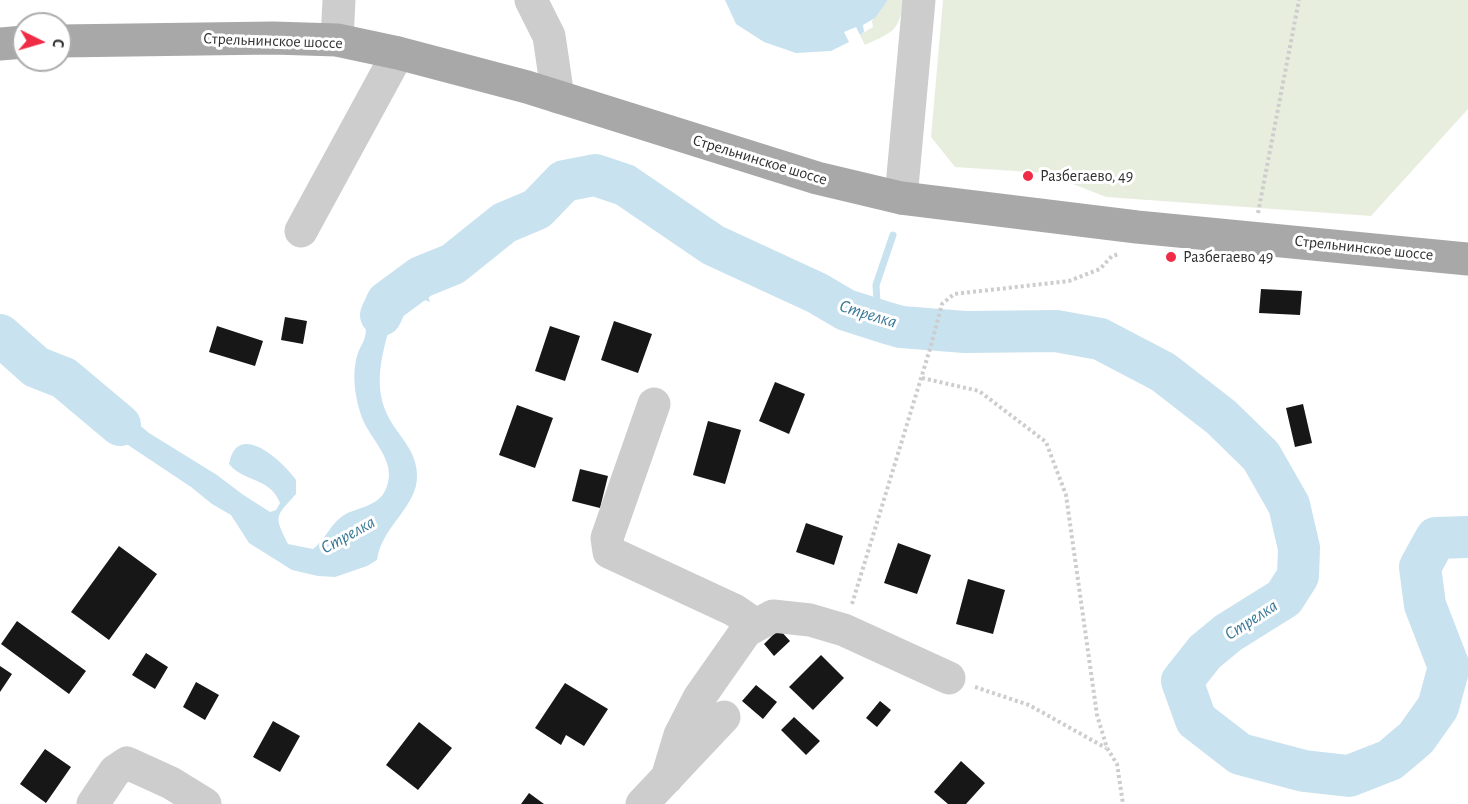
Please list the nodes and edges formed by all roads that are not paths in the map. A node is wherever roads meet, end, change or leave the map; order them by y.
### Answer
1 (339, 0) edge
2 (531, 0) edge
3 (919, 0) edge
4 (337, 40) junction
5 (72, 41) edge
6 (398, 53) junction
7 (558, 97) junction
8 (901, 198) junction
9 (301, 231) dead end
10 (1468, 259) edge
11 (654, 404) dead end
12 (756, 625) junction
13 (948, 678) road end
14 (724, 717) dead end
15 (667, 778) junction
16 (93, 804) edge
17 (205, 804) edge
18 (642, 804) edge

1 - 4 street
2 - 7 street
3 - 8 street
4 - 5 main road, Стрельнинское шоссе
4 - 6 main road, Стрельнинское шоссе
6 - 7 main road, Стрельнинское шоссе
6 - 9 street
7 - 8 main road, Стрельнинское шоссе
8 - 10 main road, Стрельнинское шоссе
11 - 12 street
12 - 13 street
12 - 15 street
14 - 15 street
15 - 18 street
16 - 17 street

